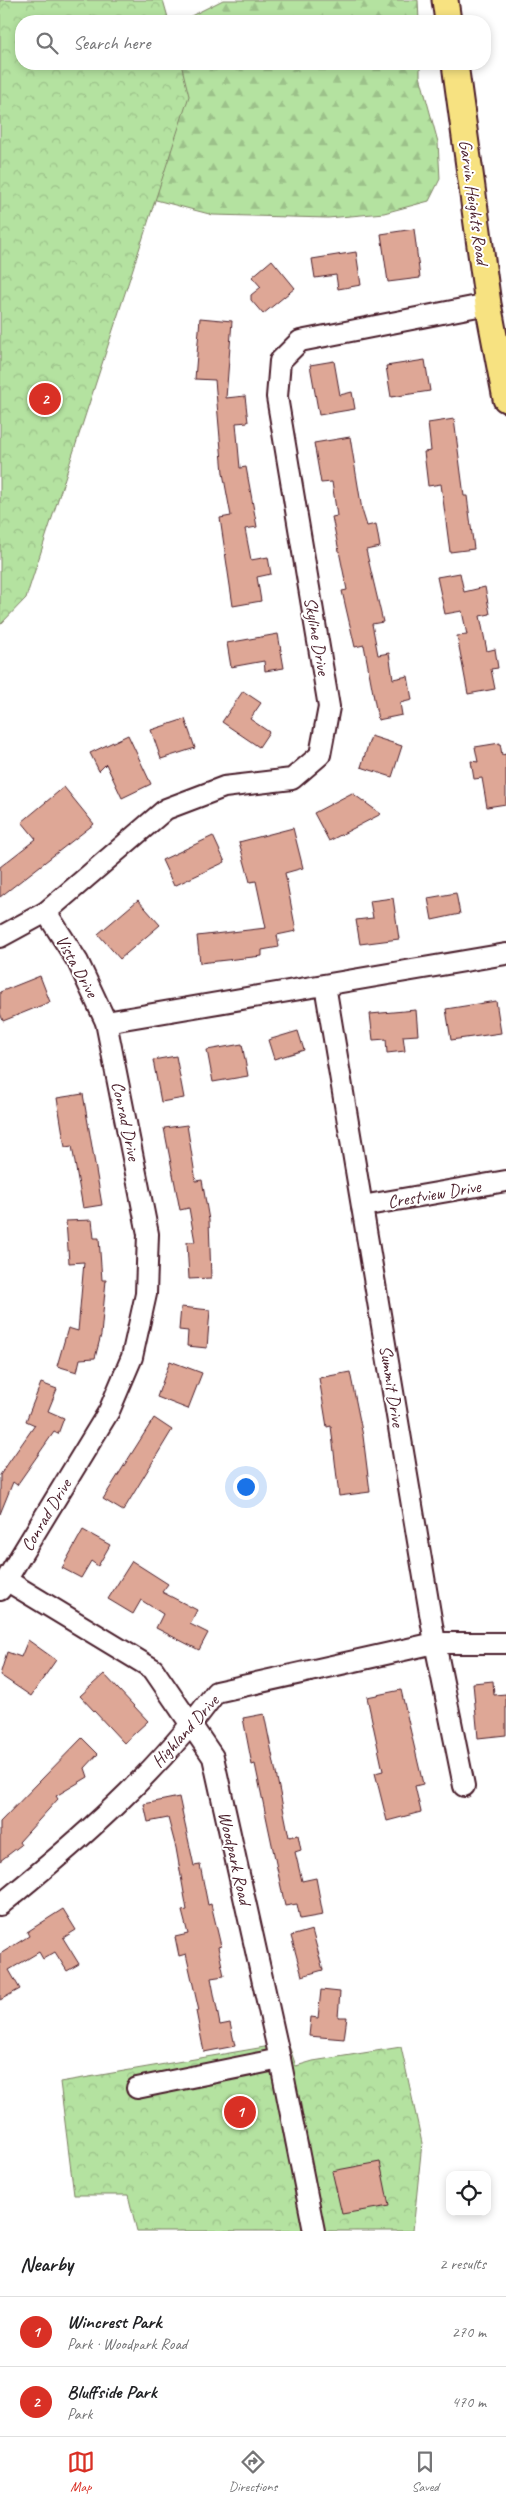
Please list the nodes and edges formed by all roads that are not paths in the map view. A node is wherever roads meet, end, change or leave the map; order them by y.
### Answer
1 (445, 0) edge
2 (447, 15) edge
3 (456, 70) edge
4 (488, 304) junction
5 (506, 398) edge
6 (46, 912) junction
7 (0, 937) edge
8 (506, 954) edge
9 (325, 985) junction
10 (106, 1022) junction
11 (506, 1181) edge
12 (362, 1206) junction
13 (3, 1585) edge
14 (435, 1643) junction
15 (506, 1643) edge
16 (191, 1726) junction
17 (464, 1786) dead end
18 (0, 1905) edge
19 (280, 2059) junction
20 (137, 2088) dead end
21 (314, 2231) edge

1 - 2 main road
3 - 4 main road, Garvin Heights Road
4 - 5 main road, Garvin Heights Road
4 - 6 street, Skyline Drive
6 - 7 street, Skyline Drive
6 - 10 street, Vista Drive
8 - 9 street
9 - 10 street
9 - 12 street, Summit Drive
10 - 13 street, Conrad Drive
11 - 12 street, Crestview Drive
12 - 14 street, Summit Drive
13 - 16 street, Woodpark Road
14 - 15 street, Highland Drive
14 - 16 street, Highland Drive
14 - 17 street, Summit Drive
16 - 18 street, Highland Drive
16 - 19 street, Woodpark Road
19 - 20 street
19 - 21 street, Woodpark Road

